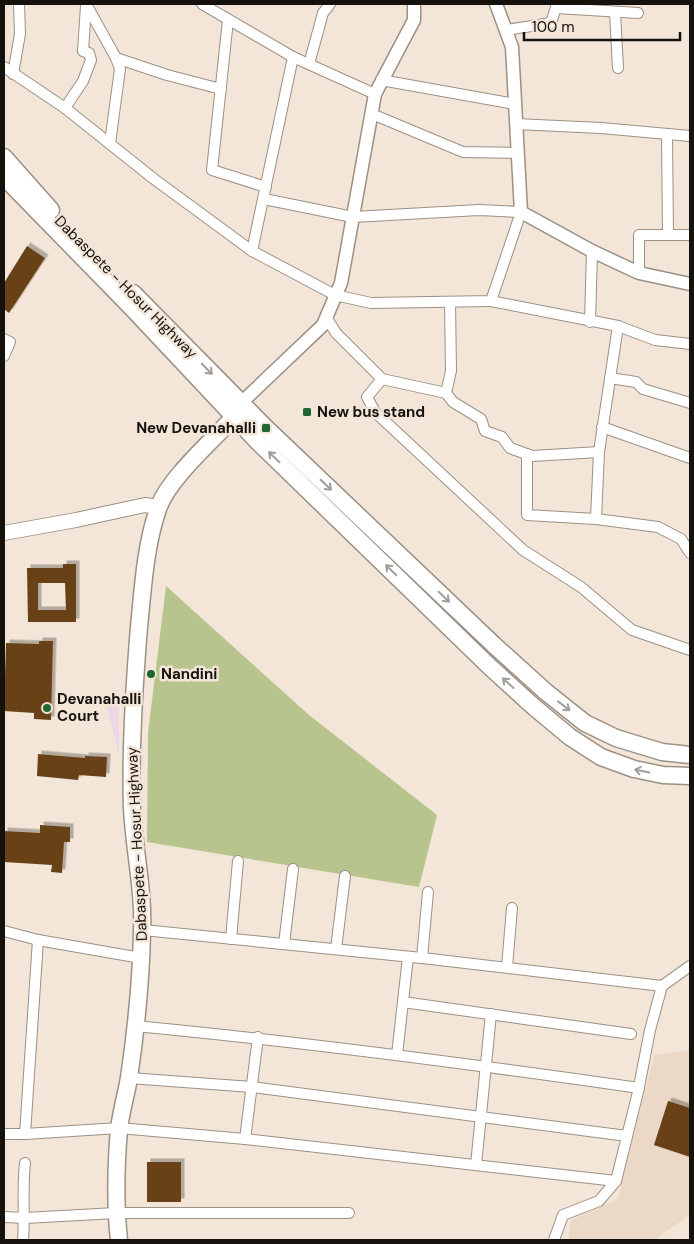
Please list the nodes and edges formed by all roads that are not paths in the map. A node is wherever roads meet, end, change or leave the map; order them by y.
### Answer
1 (19, 4) edge
2 (86, 4) edge
3 (202, 4) edge
4 (330, 4) edge
5 (414, 4) edge
6 (496, 4) edge
7 (557, 6) edge
8 (616, 12) junction
9 (638, 13) dead end
10 (228, 20) junction
11 (506, 30) junction
12 (293, 57) junction
13 (116, 58) junction
14 (309, 64) junction
15 (4, 67) edge
16 (618, 68) dead end
17 (13, 74) junction
18 (381, 80) junction
19 (221, 89) junction
20 (375, 94) junction
21 (515, 104) junction
22 (64, 108) junction
23 (372, 114) junction
24 (516, 124) junction
25 (667, 134) junction
26 (690, 136) edge
27 (110, 143) junction
28 (518, 153) junction
29 (4, 157) edge
30 (4, 177) edge
31 (266, 186) junction
32 (264, 199) junction
33 (521, 212) junction
34 (353, 217) junction
35 (668, 235) junction
36 (690, 235) edge
37 (252, 251) junction
38 (592, 251) junction
39 (639, 272) junction
40 (690, 284) edge
41 (336, 295) junction
42 (491, 301) junction
43 (450, 302) junction
44 (326, 317) junction
45 (590, 322) junction
46 (618, 326) junction
47 (4, 339) edge
48 (690, 344) edge
49 (4, 356) edge
50 (610, 378) junction
51 (382, 380) junction
52 (446, 393) junction
53 (690, 403) edge
54 (238, 410) junction
55 (602, 427) junction
56 (599, 452) junction
57 (526, 454) junction
58 (690, 458) edge
59 (158, 507) junction
60 (596, 519) junction
61 (4, 533) edge
62 (690, 553) edge
63 (690, 650) edge
64 (690, 755) edge
65 (690, 776) edge
66 (238, 861) dead end
67 (293, 869) dead end
68 (346, 876) dead end
69 (428, 892) dead end
70 (512, 908) dead end
71 (142, 930) junction
72 (4, 931) edge
73 (231, 939) junction
74 (38, 940) junction
75 (284, 944) junction
76 (336, 949) junction
77 (408, 956) junction
78 (141, 958) junction
79 (422, 958) junction
80 (690, 966) edge
81 (507, 967) junction
82 (662, 986) junction
83 (403, 1002) junction
84 (491, 1014) junction
85 (135, 1026) junction
86 (631, 1034) dead end
87 (258, 1037) junction
88 (397, 1055) junction
89 (486, 1066) junction
90 (129, 1078) junction
91 (252, 1087) junction
92 (639, 1088) junction
93 (481, 1116) junction
94 (119, 1128) junction
95 (4, 1134) edge
96 (25, 1134) junction
97 (627, 1136) junction
98 (245, 1139) junction
99 (25, 1163) dead end
100 (476, 1165) junction
101 (616, 1181) junction
102 (116, 1213) junction
103 (349, 1213) dead end
104 (4, 1217) edge
105 (25, 1218) junction
106 (23, 1240) edge
107 (119, 1240) edge
108 (554, 1240) edge

1 - 17 street
2 - 13 street
2 - 22 street
3 - 10 street
4 - 14 street
5 - 18 street
6 - 11 street
7 - 8 street
7 - 11 street
8 - 9 street
8 - 16 street
10 - 12 street
10 - 19 street
11 - 21 street
12 - 14 street
12 - 31 street
13 - 19 street
13 - 27 street
14 - 20 street
15 - 17 street
17 - 22 street
18 - 20 street
18 - 21 street
19 - 31 street
20 - 23 street
21 - 24 street
22 - 27 street
23 - 28 street
23 - 34 street
24 - 25 street
24 - 28 street
25 - 26 street
25 - 35 street
27 - 37 street
28 - 33 street
29 -> 54 main road, Dabaspete - Hosur Highway
30 - 54 main road, Dabaspete - Hosur Highway
31 - 32 street
32 - 34 street
32 - 37 street
33 - 34 street
33 - 38 street
33 - 42 street
34 - 41 street
35 - 36 street
35 - 39 street
37 - 41 street
38 - 39 street
38 - 45 street
39 - 40 street
41 - 43 street
41 - 44 street
42 - 43 street
42 - 45 street
43 - 52 street
44 - 51 street
44 - 54 street
45 - 46 street
46 - 48 street
46 - 50 street
47 - 49 street
50 - 53 street
50 - 55 street
51 - 52 street
51 - 63 street
52 - 57 street
54 - 59 main road, Dabaspete - Hosur Highway
54 -> 64 main road
65 -> 54 main road
55 - 56 street
55 - 58 street
56 - 57 street
56 - 60 street
57 - 60 street
59 - 61 main road
59 - 71 main road, Dabaspete - Hosur Highway
60 - 62 street
66 - 73 street
67 - 75 street
68 - 76 street
69 - 79 street
70 - 81 street
71 - 73 street
71 - 78 main road, Dabaspete - Hosur Highway
72 - 74 street
73 - 75 street
74 - 78 street
74 - 96 street
75 - 76 street
76 - 77 street
77 - 79 street
77 - 83 street
78 - 85 main road, Dabaspete - Hosur Highway
79 - 81 street
80 - 82 street
81 - 82 street
82 - 92 street
83 - 84 street
83 - 88 street
84 - 86 street
84 - 89 street
85 - 87 street
85 - 90 main road, Dabaspete - Hosur Highway
87 - 88 street
87 - 91 street
88 - 89 street
89 - 92 street
89 - 93 street
90 - 91 street
90 - 94 main road, Dabaspete - Hosur Highway
91 - 93 street
91 - 98 street
92 - 97 street
93 - 97 street
93 - 100 street
94 - 96 street
94 - 98 street
94 - 102 main road, Dabaspete - Hosur Highway
95 - 96 street
97 - 101 street
98 - 100 street
99 - 105 street
100 - 101 street
101 - 108 street
102 - 103 street
102 - 105 street
102 - 107 main road, Dabaspete - Hosur Highway
104 - 105 street
105 - 106 street

